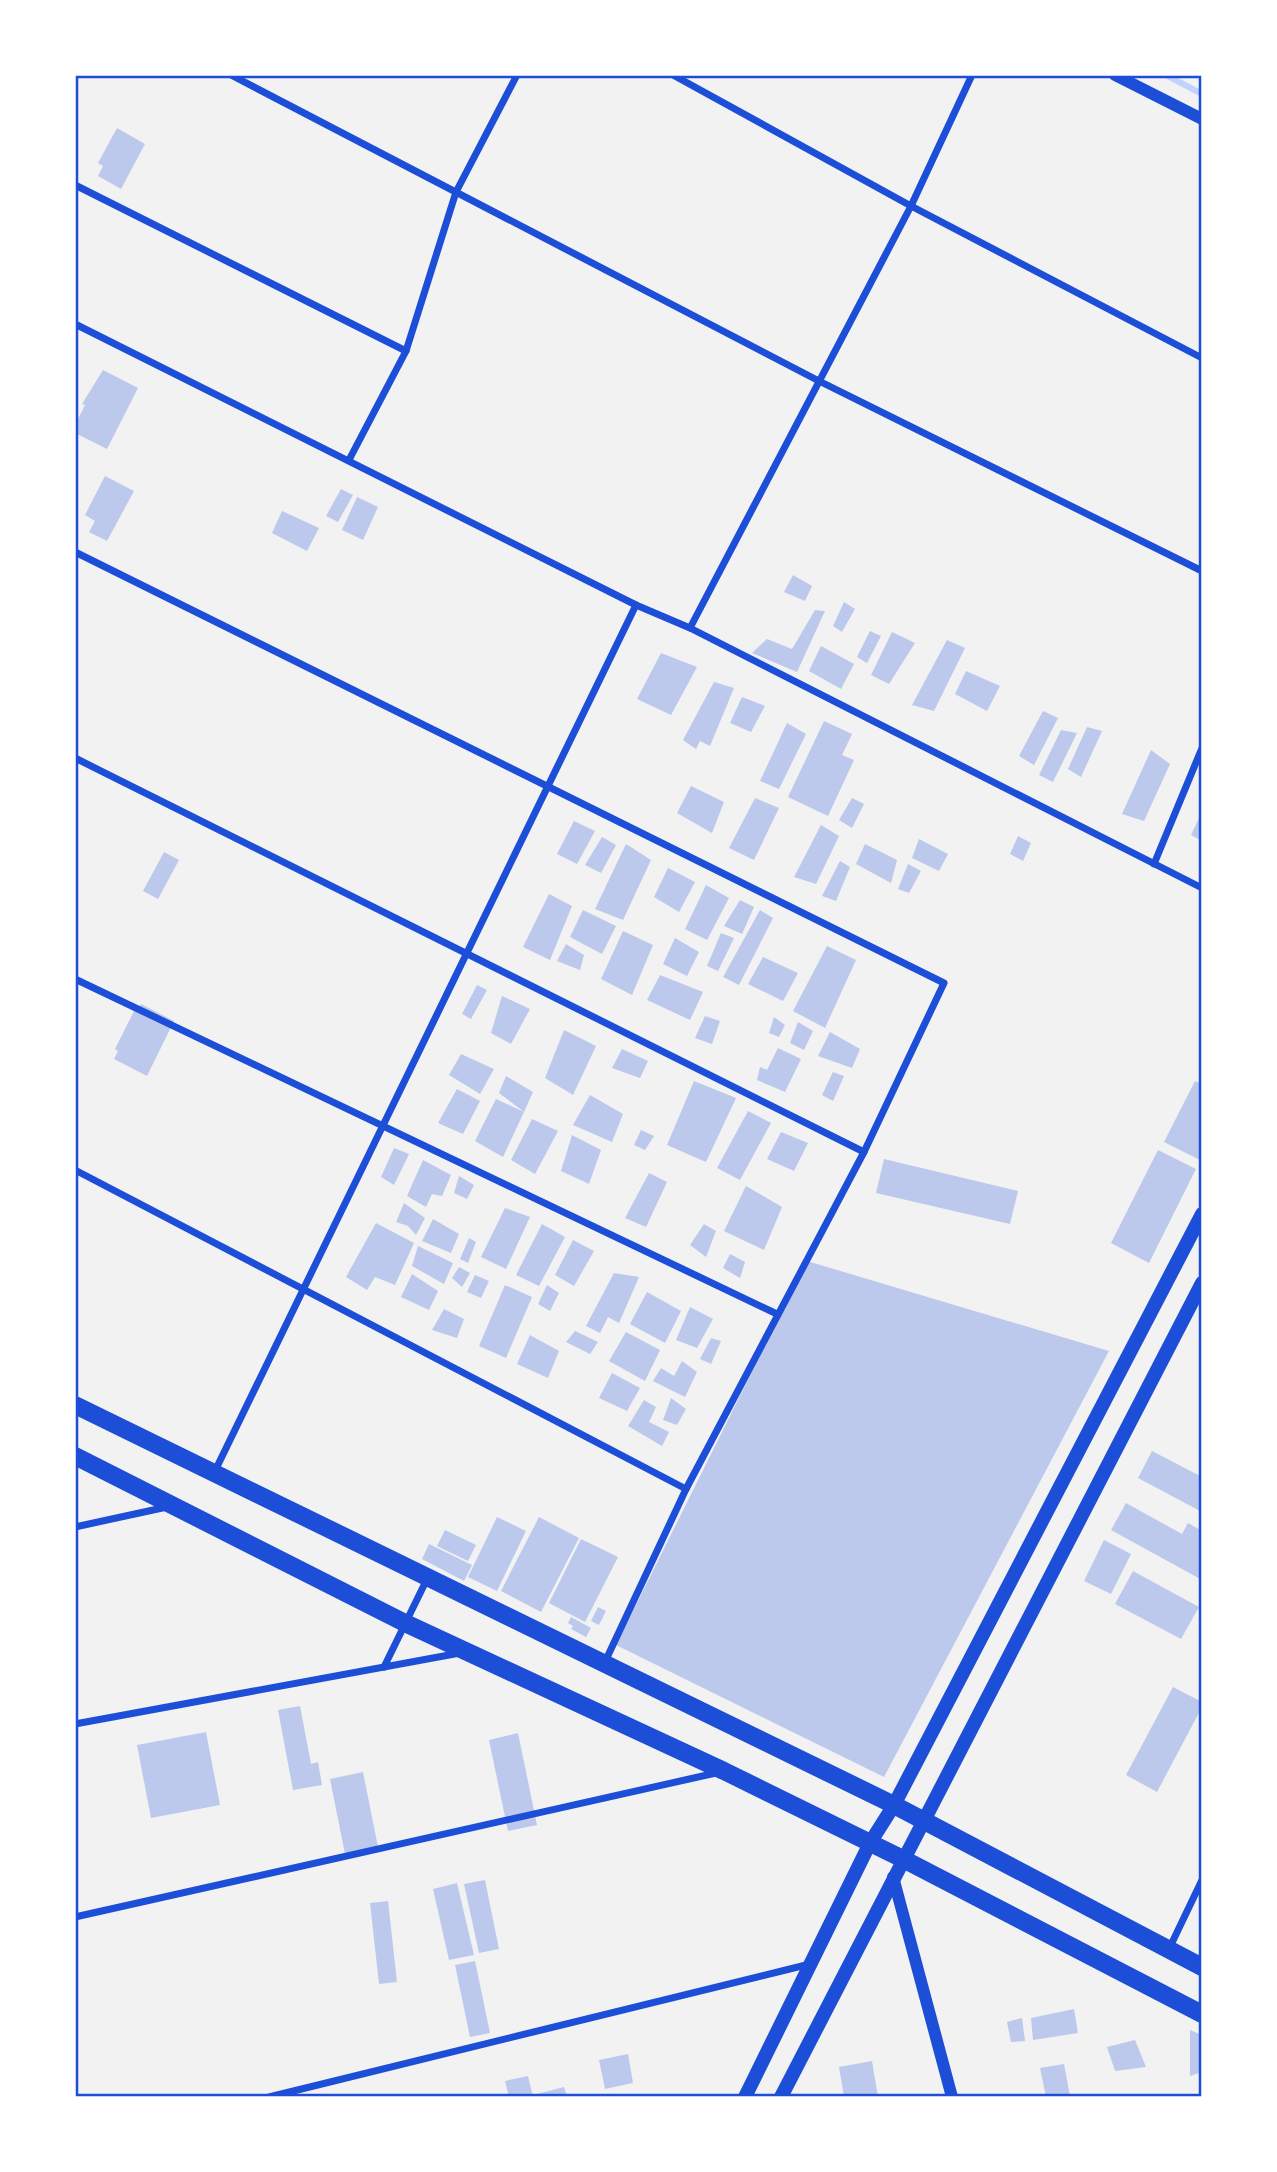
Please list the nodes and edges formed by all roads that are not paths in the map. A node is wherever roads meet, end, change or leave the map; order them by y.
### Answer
1 (231, 75) edge
2 (517, 75) edge
3 (673, 75) edge
4 (972, 75) edge
5 (1115, 75) edge
6 (1202, 119) edge
7 (75, 185) edge
8 (456, 192) junction
9 (911, 206) junction
10 (75, 324) edge
11 (406, 351) junction
12 (1202, 358) edge
13 (819, 381) junction
14 (349, 460) junction
15 (75, 552) edge
16 (1202, 571) edge
17 (636, 605) junction
18 (691, 628) junction
19 (1202, 748) edge
20 (75, 758) edge
21 (548, 786) junction
22 (1154, 864) junction
23 (1202, 888) edge
24 (467, 953) junction
25 (75, 979) edge
26 (384, 1124) junction
27 (864, 1152) junction
28 (75, 1170) edge
29 (1202, 1214) edge
30 (1202, 1283) edge
31 (304, 1288) junction
32 (777, 1314) junction
33 (75, 1405) edge
34 (75, 1456) edge
35 (213, 1475) junction
36 (686, 1489) junction
37 (175, 1506) junction
38 (75, 1527) edge
39 (427, 1578) junction
40 (405, 1622) junction
41 (469, 1652) junction
42 (603, 1665) junction
43 (384, 1667) junction
44 (75, 1724) edge
45 (724, 1771) junction
46 (894, 1805) junction
47 (924, 1821) junction
48 (870, 1843) junction
49 (903, 1858) junction
50 (893, 1877) junction
51 (1202, 1880) edge
52 (75, 1917) edge
53 (1168, 1951) junction
54 (811, 1963) junction
55 (1202, 1968) edge
56 (1202, 2014) edge
57 (269, 2097) edge
58 (745, 2097) edge
59 (781, 2097) edge
60 (952, 2097) edge

1 - 8 street
2 - 8 street
3 - 9 street
4 - 9 street
5 - 6 street
7 - 11 street
8 - 11 street
8 - 13 street
9 - 12 street
9 - 13 street
10 - 14 street
11 - 14 street
13 - 16 street
13 - 18 street
14 - 17 street
15 - 21 street
17 - 18 street
17 - 21 street
18 - 22 street
19 - 22 street
20 - 24 street
21 - 24 street
21 - 27 street
22 - 23 street
24 - 26 street
24 - 27 street
25 - 26 street
26 - 31 street
26 - 32 street
27 - 32 street
28 - 31 street
29 - 46 main road
30 - 47 main road
31 - 35 street
31 - 36 street
32 - 36 street
33 - 35 main road
34 - 37 main road
35 - 39 main road
36 - 42 street
37 - 38 street
37 - 40 main road
39 - 40 street
39 - 42 main road
40 - 41 main road
40 - 43 street
41 - 43 street
41 - 45 main road
42 - 46 main road
43 - 44 street
45 - 48 main road
45 - 52 street
46 - 47 main road
46 - 48 main road
47 - 49 main road
47 - 53 main road
48 - 49 main road
48 - 54 main road
49 - 50 main road
49 - 56 main road
50 - 59 main road
50 - 60 street
51 - 53 street
53 - 55 main road
54 - 57 street
54 - 58 main road

